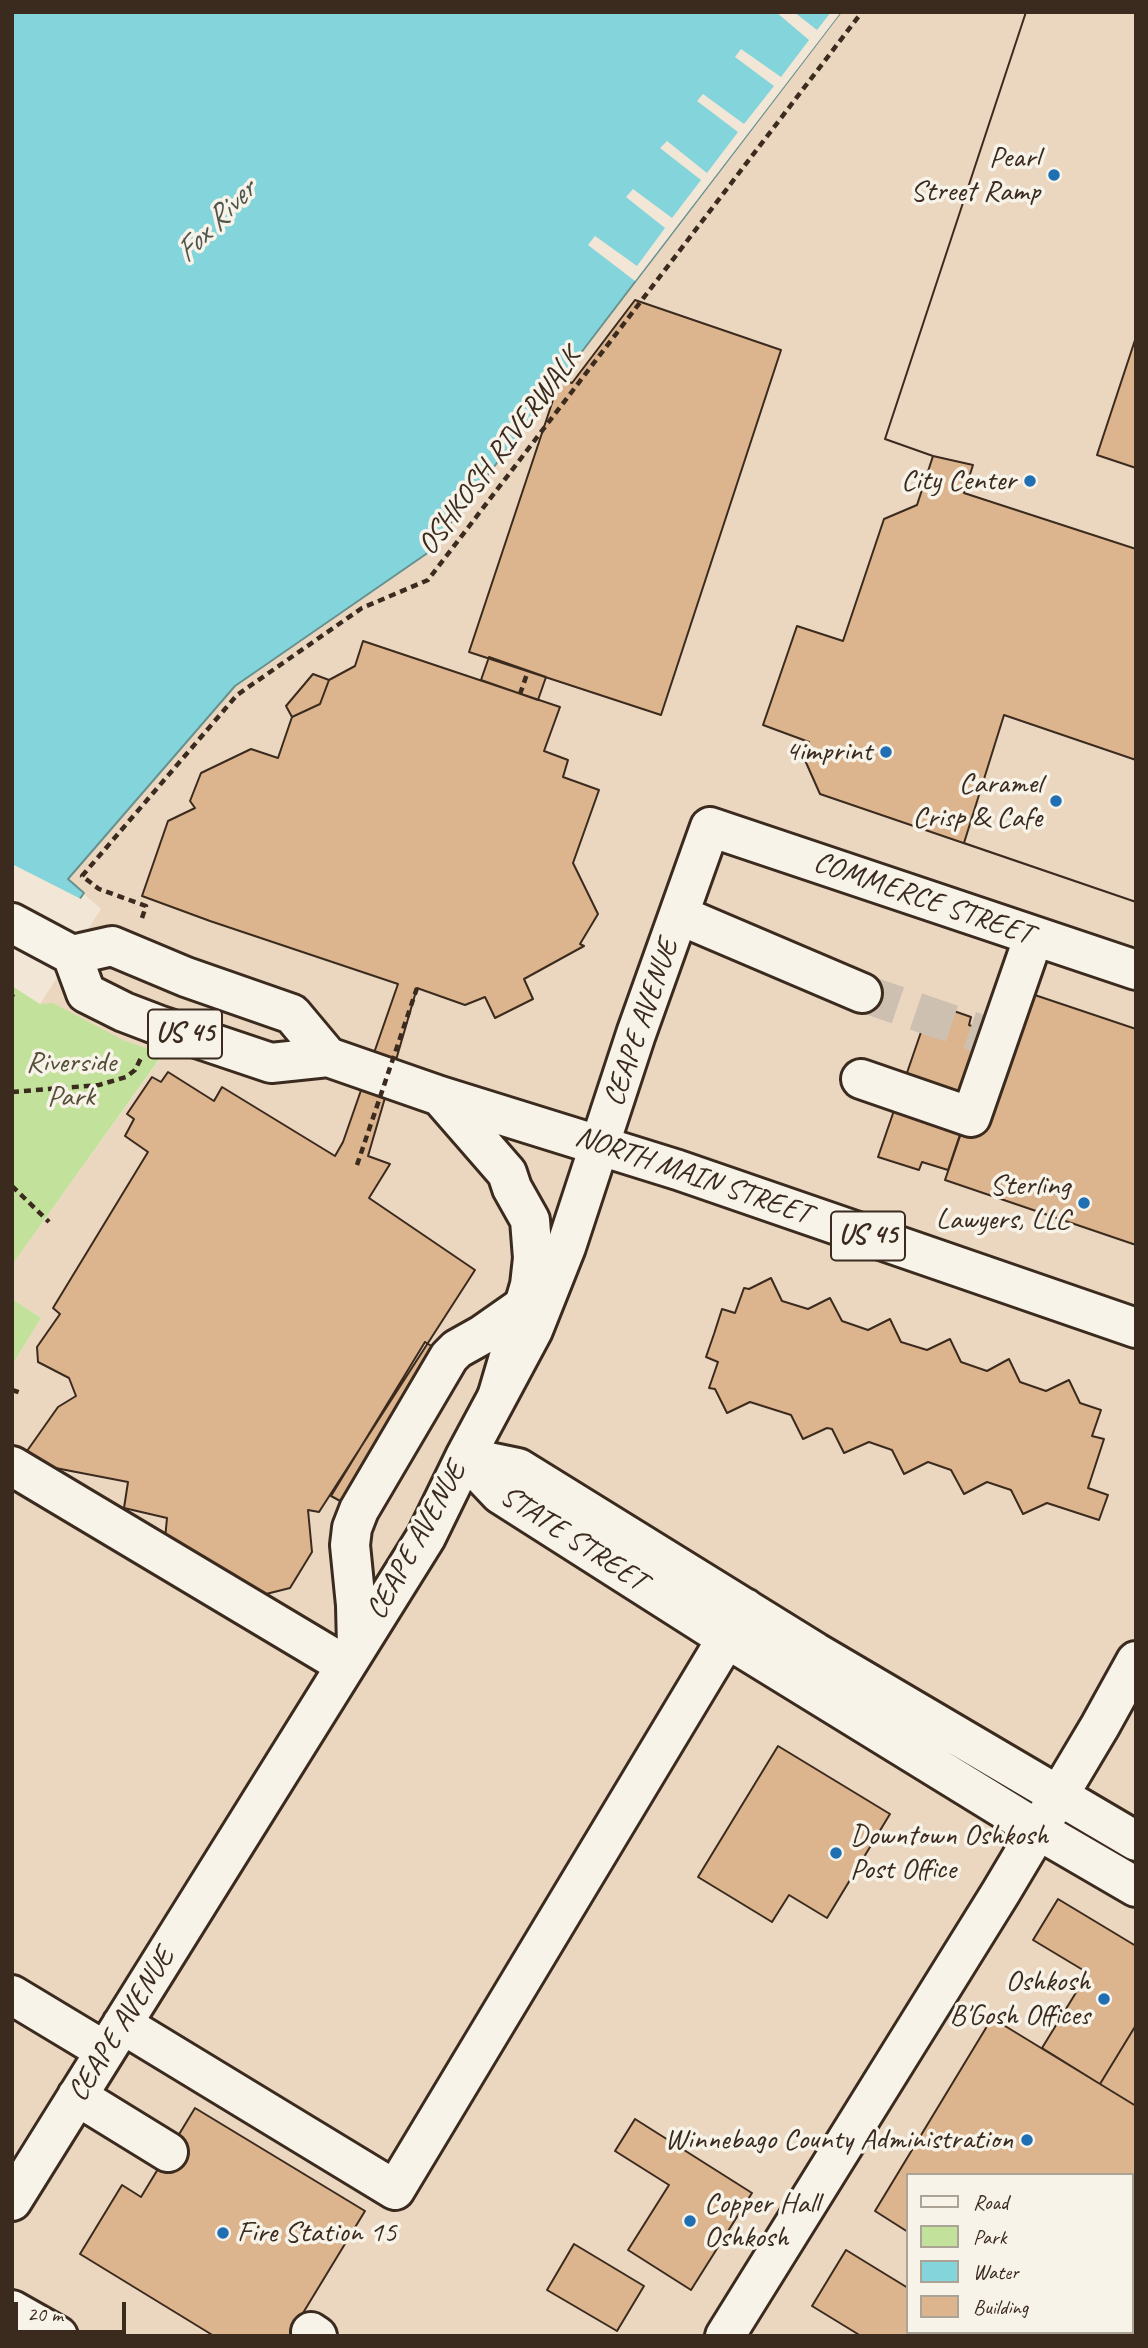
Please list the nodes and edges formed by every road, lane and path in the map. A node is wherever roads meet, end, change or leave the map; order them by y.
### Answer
1 (862, 12) edge
2 (528, 671) dead end
3 (520, 694) dead end
4 (710, 827) joint
5 (679, 915) junction
6 (141, 922) dead end
7 (12, 923) edge
8 (1034, 936) junction
9 (72, 955) junction
10 (1136, 970) edge
11 (417, 988) dead end
12 (862, 993) tunnel mouth
13 (143, 1053) dead end
14 (328, 1057) junction
15 (861, 1079) dead end
16 (12, 1092) edge
17 (440, 1096) junction
18 (600, 1145) junction
19 (357, 1165) dead end
20 (12, 1186) edge
21 (49, 1222) dead end
22 (538, 1296) junction
23 (1136, 1328) edge
24 (12, 1390) edge
25 (21, 1393) dead end
26 (465, 1457) junction
27 (12, 1466) edge
28 (736, 1623) junction
29 (351, 1656) junction
30 (1136, 1661) edge
31 (1058, 1795) junction
32 (1038, 1830) junction
33 (1136, 1841) edge
34 (1136, 1887) edge
35 (12, 1995) edge
36 (113, 2038) junction
37 (77, 2096) junction
38 (168, 2152) dead end
39 (12, 2201) edge
40 (12, 2311) edge
41 (736, 2332) edge
42 (58, 2336) edge

1 - 6 path, OSHKOSH RIVERWALK
2 - 3 path
4 - 5 street, CEAPE AVENUE
4 - 8 street, COMMERCE STREET
5 - 12 street
5 - 18 street, CEAPE AVENUE
7 - 9 street
8 - 10 street, COMMERCE STREET
8 - 15 street
9 - 14 street, US 45
9 - 14 street, NORTH MAIN STREET / US 45
11 - 19 path, bridge
13 - 16 path
14 - 17 street, NORTH MAIN STREET / US 45
17 - 18 street, NORTH MAIN STREET / US 45
17 - 22 street
18 - 22 street, CEAPE AVENUE
18 - 23 street, NORTH MAIN STREET / US 45
20 - 21 path
22 - 26 street, CEAPE AVENUE
22 - 29 street
24 - 25 path
26 - 28 street, STATE STREET
26 - 29 street, CEAPE AVENUE
27 - 29 street
28 - 31 street, STATE STREET
28 - 32 street, STATE STREET
28 - 36 street
29 - 36 street, CEAPE AVENUE
30 - 31 street
31 - 32 street
31 - 33 street, STATE STREET
32 - 34 street, STATE STREET
32 - 41 street
35 - 36 street
36 - 37 street, CEAPE AVENUE
37 - 38 street
37 - 39 street, CEAPE AVENUE
40 - 42 street

